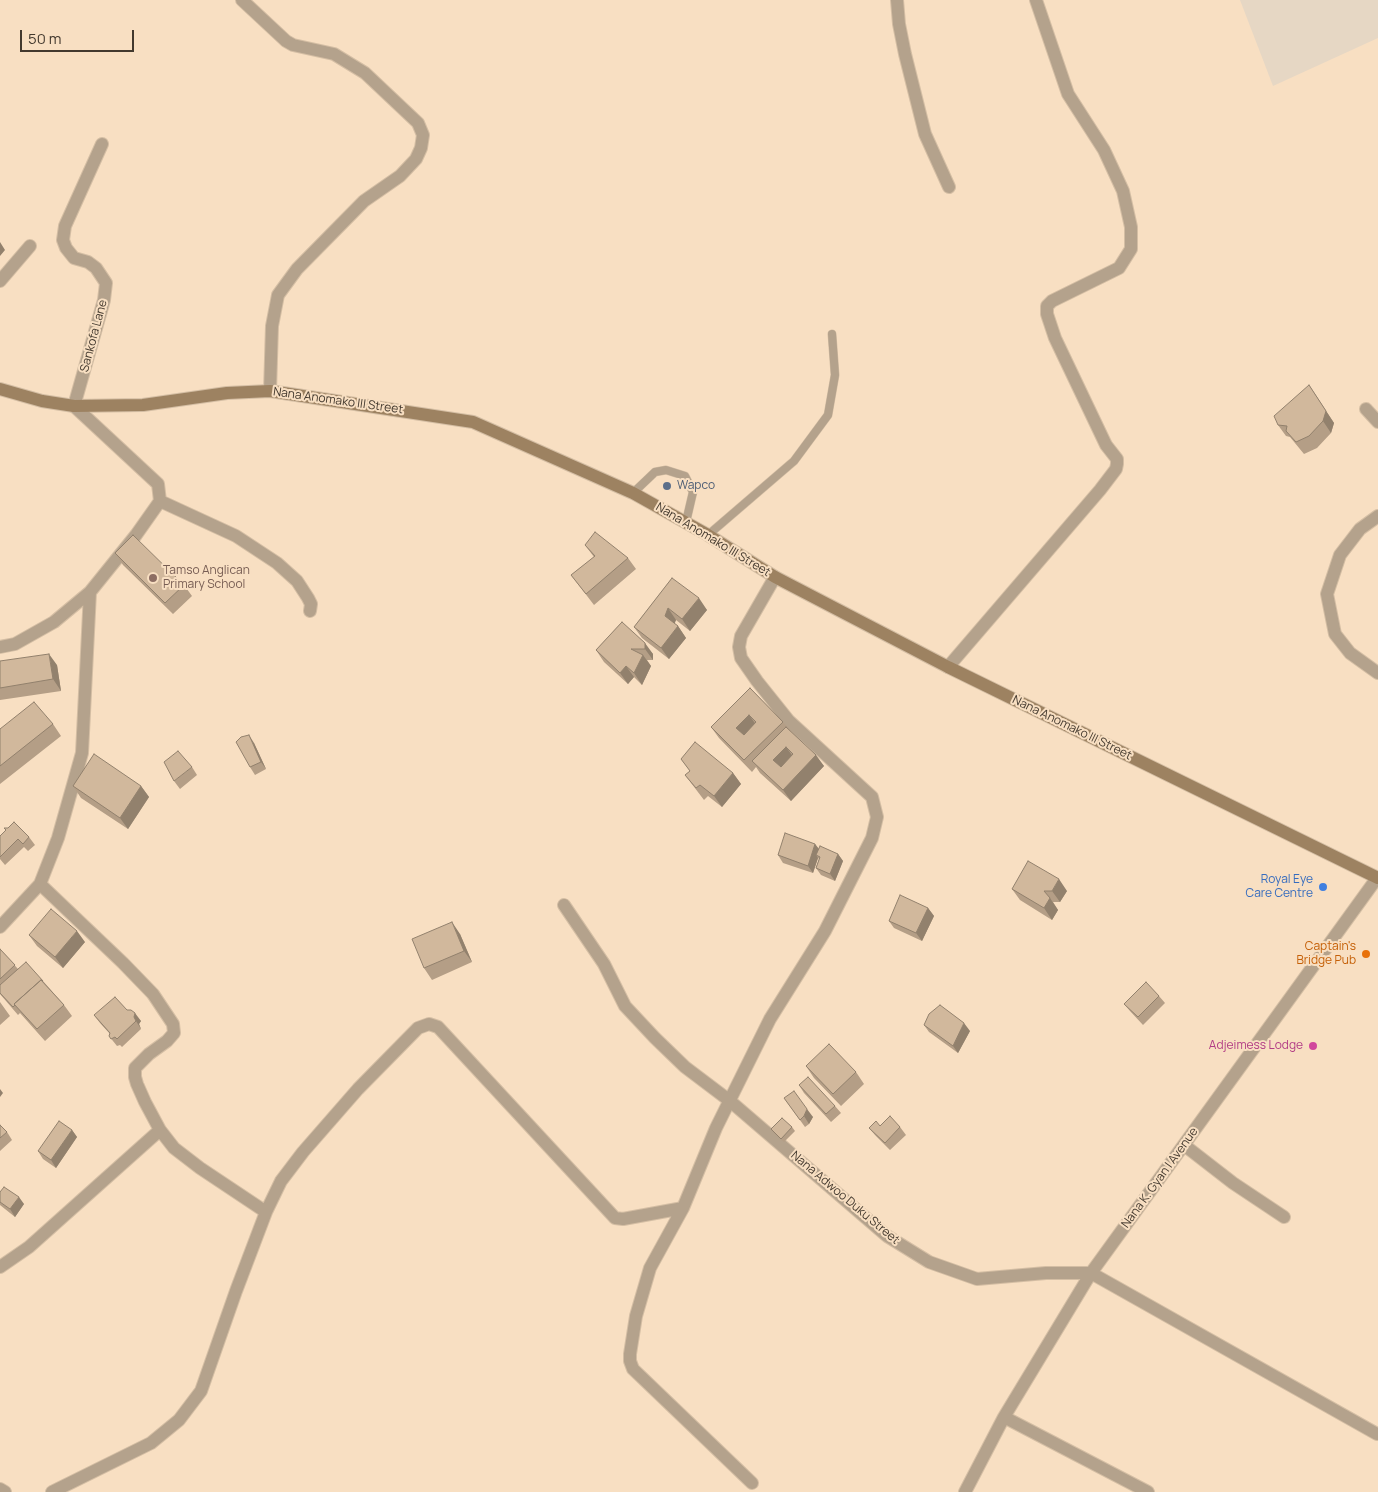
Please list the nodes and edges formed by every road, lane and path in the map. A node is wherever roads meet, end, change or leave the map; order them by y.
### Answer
1 (242, 0) edge
2 (897, 0) edge
3 (1036, 0) edge
4 (102, 144) dead end
5 (949, 187) dead end
6 (30, 246) dead end
7 (0, 281) edge
8 (832, 334) dead end
9 (0, 389) edge
10 (270, 391) junction
11 (74, 406) junction
12 (1366, 410) dead end
13 (1378, 422) edge
14 (633, 493) junction
15 (160, 501) junction
16 (1378, 516) edge
17 (686, 522) junction
18 (708, 535) junction
19 (775, 577) junction
20 (90, 592) junction
21 (310, 611) dead end
22 (0, 647) edge
23 (948, 667) junction
24 (1378, 673) edge
25 (1378, 878) edge
26 (40, 884) junction
27 (564, 905) dead end
28 (0, 927) edge
29 (730, 1100) junction
30 (160, 1130) junction
31 (1184, 1145) junction
32 (684, 1208) junction
33 (266, 1212) junction
34 (1284, 1217) dead end
35 (0, 1267) edge
36 (1091, 1273) junction
37 (1004, 1416) junction
38 (1377, 1434) edge
39 (752, 1483) dead end
40 (0, 1489) edge
41 (1143, 1491) edge
42 (5, 1492) edge
43 (52, 1492) edge
44 (965, 1492) edge

1 - 10 street
2 - 5 street
3 - 23 street
4 - 11 street, Sankofa Lane
6 - 7 street
8 - 18 lane
9 - 11 street, Nana Anomako III Street
10 - 11 street, Nana Anomako III Street
10 - 14 street, Nana Anomako III Street
11 - 15 street
12 - 13 street
14 - 17 street, Nana Anomako III Street
14 - 17 lane
15 - 20 street
15 - 21 street
16 - 24 street
17 - 18 street, Nana Anomako III Street
18 - 19 street, Nana Anomako III Street
19 - 23 street, Nana Anomako III Street
19 - 29 street
20 - 22 street
20 - 26 street
23 - 25 street, Nana Anomako III Street
25 - 31 street, Nana K. Gyan I Avenue
26 - 28 street
26 - 30 street
27 - 29 street, Nana Adwoo Duku Street
29 - 32 street
29 - 36 street, Nana Adwoo Duku Street
30 - 33 street
30 - 35 street
31 - 34 street
31 - 36 street, Nana K. Gyan I Avenue
32 - 33 street
32 - 39 street
33 - 43 street
36 - 37 street, Nana K. Gyan I Avenue
36 - 38 street
37 - 41 street
37 - 44 street, Nana K. Gyan I Avenue
40 - 42 street

